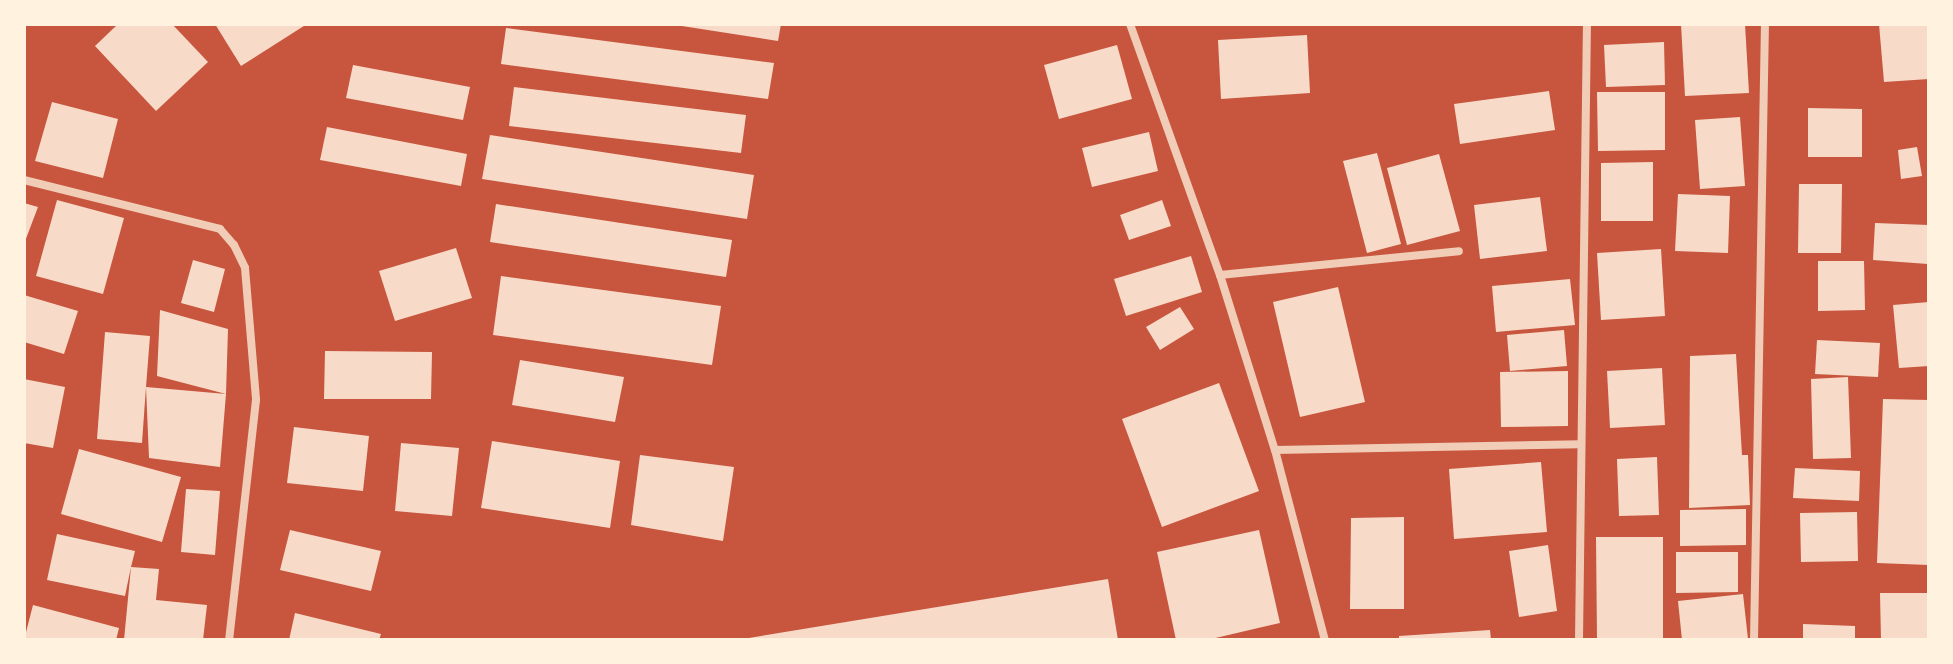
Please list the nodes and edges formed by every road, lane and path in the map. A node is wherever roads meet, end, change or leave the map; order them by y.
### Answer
1 (1130, 24) edge
2 (1587, 24) edge
3 (1765, 24) edge
4 (24, 180) edge
5 (1459, 251) dead end
6 (1220, 275) junction
7 (1580, 444) junction
8 (1275, 450) junction
9 (229, 640) edge
10 (1325, 640) edge
11 (1579, 640) edge
12 (1754, 640) edge

1 - 6 street
2 - 7 street
3 - 12 street
4 - 9 street
5 - 6 street
6 - 8 street
7 - 8 street
7 - 11 street
8 - 10 street

